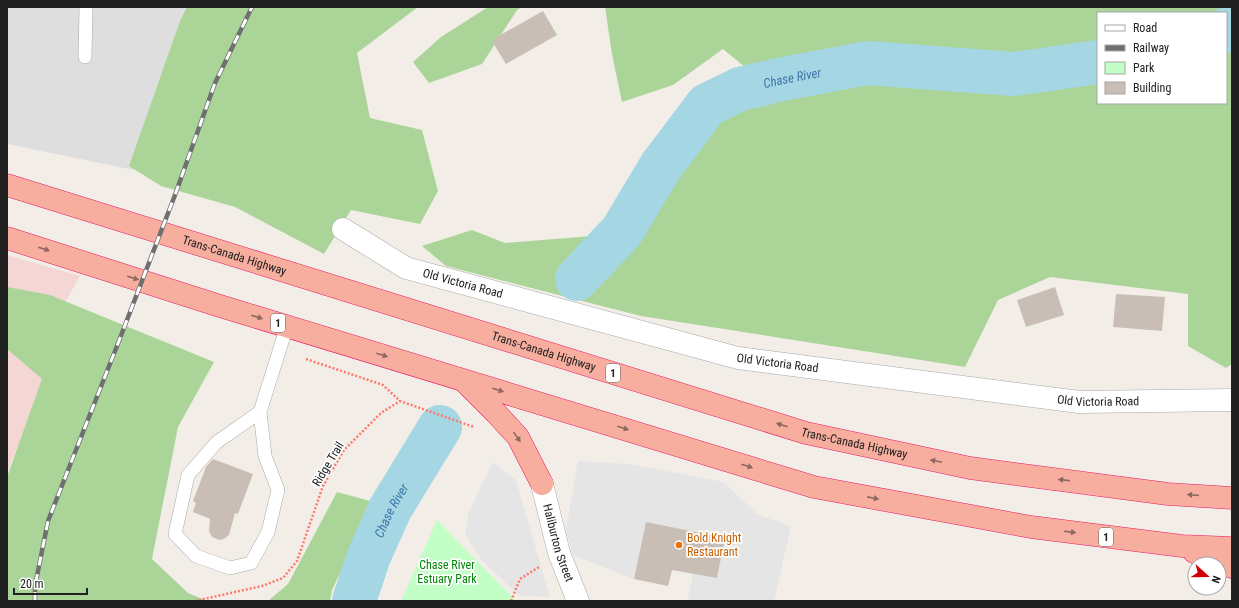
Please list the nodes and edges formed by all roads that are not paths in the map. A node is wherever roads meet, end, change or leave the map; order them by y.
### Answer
1 (86, 7) edge
2 (84, 57) dead end
3 (7, 185) edge
4 (343, 229) dead end
5 (7, 238) edge
6 (287, 326) junction
7 (461, 379) junction
8 (1232, 400) edge
9 (260, 412) junction
10 (542, 484) joint
11 (1232, 498) edge
12 (1182, 546) junction
13 (1232, 548) edge
14 (1232, 567) edge
15 (578, 601) edge

1 - 2 lane
11 -> 3 highway, Trans-Canada Highway / 1
4 - 8 street, Old Victoria Road
5 -> 6 highway, 1
6 -> 7 highway, 1
6 - 9 lane
7 -> 10 highway
7 -> 12 highway, 1
9 - 9 lane
10 - 15 street, Haliburton Street
12 - 13 highway, 1
12 - 14 highway

